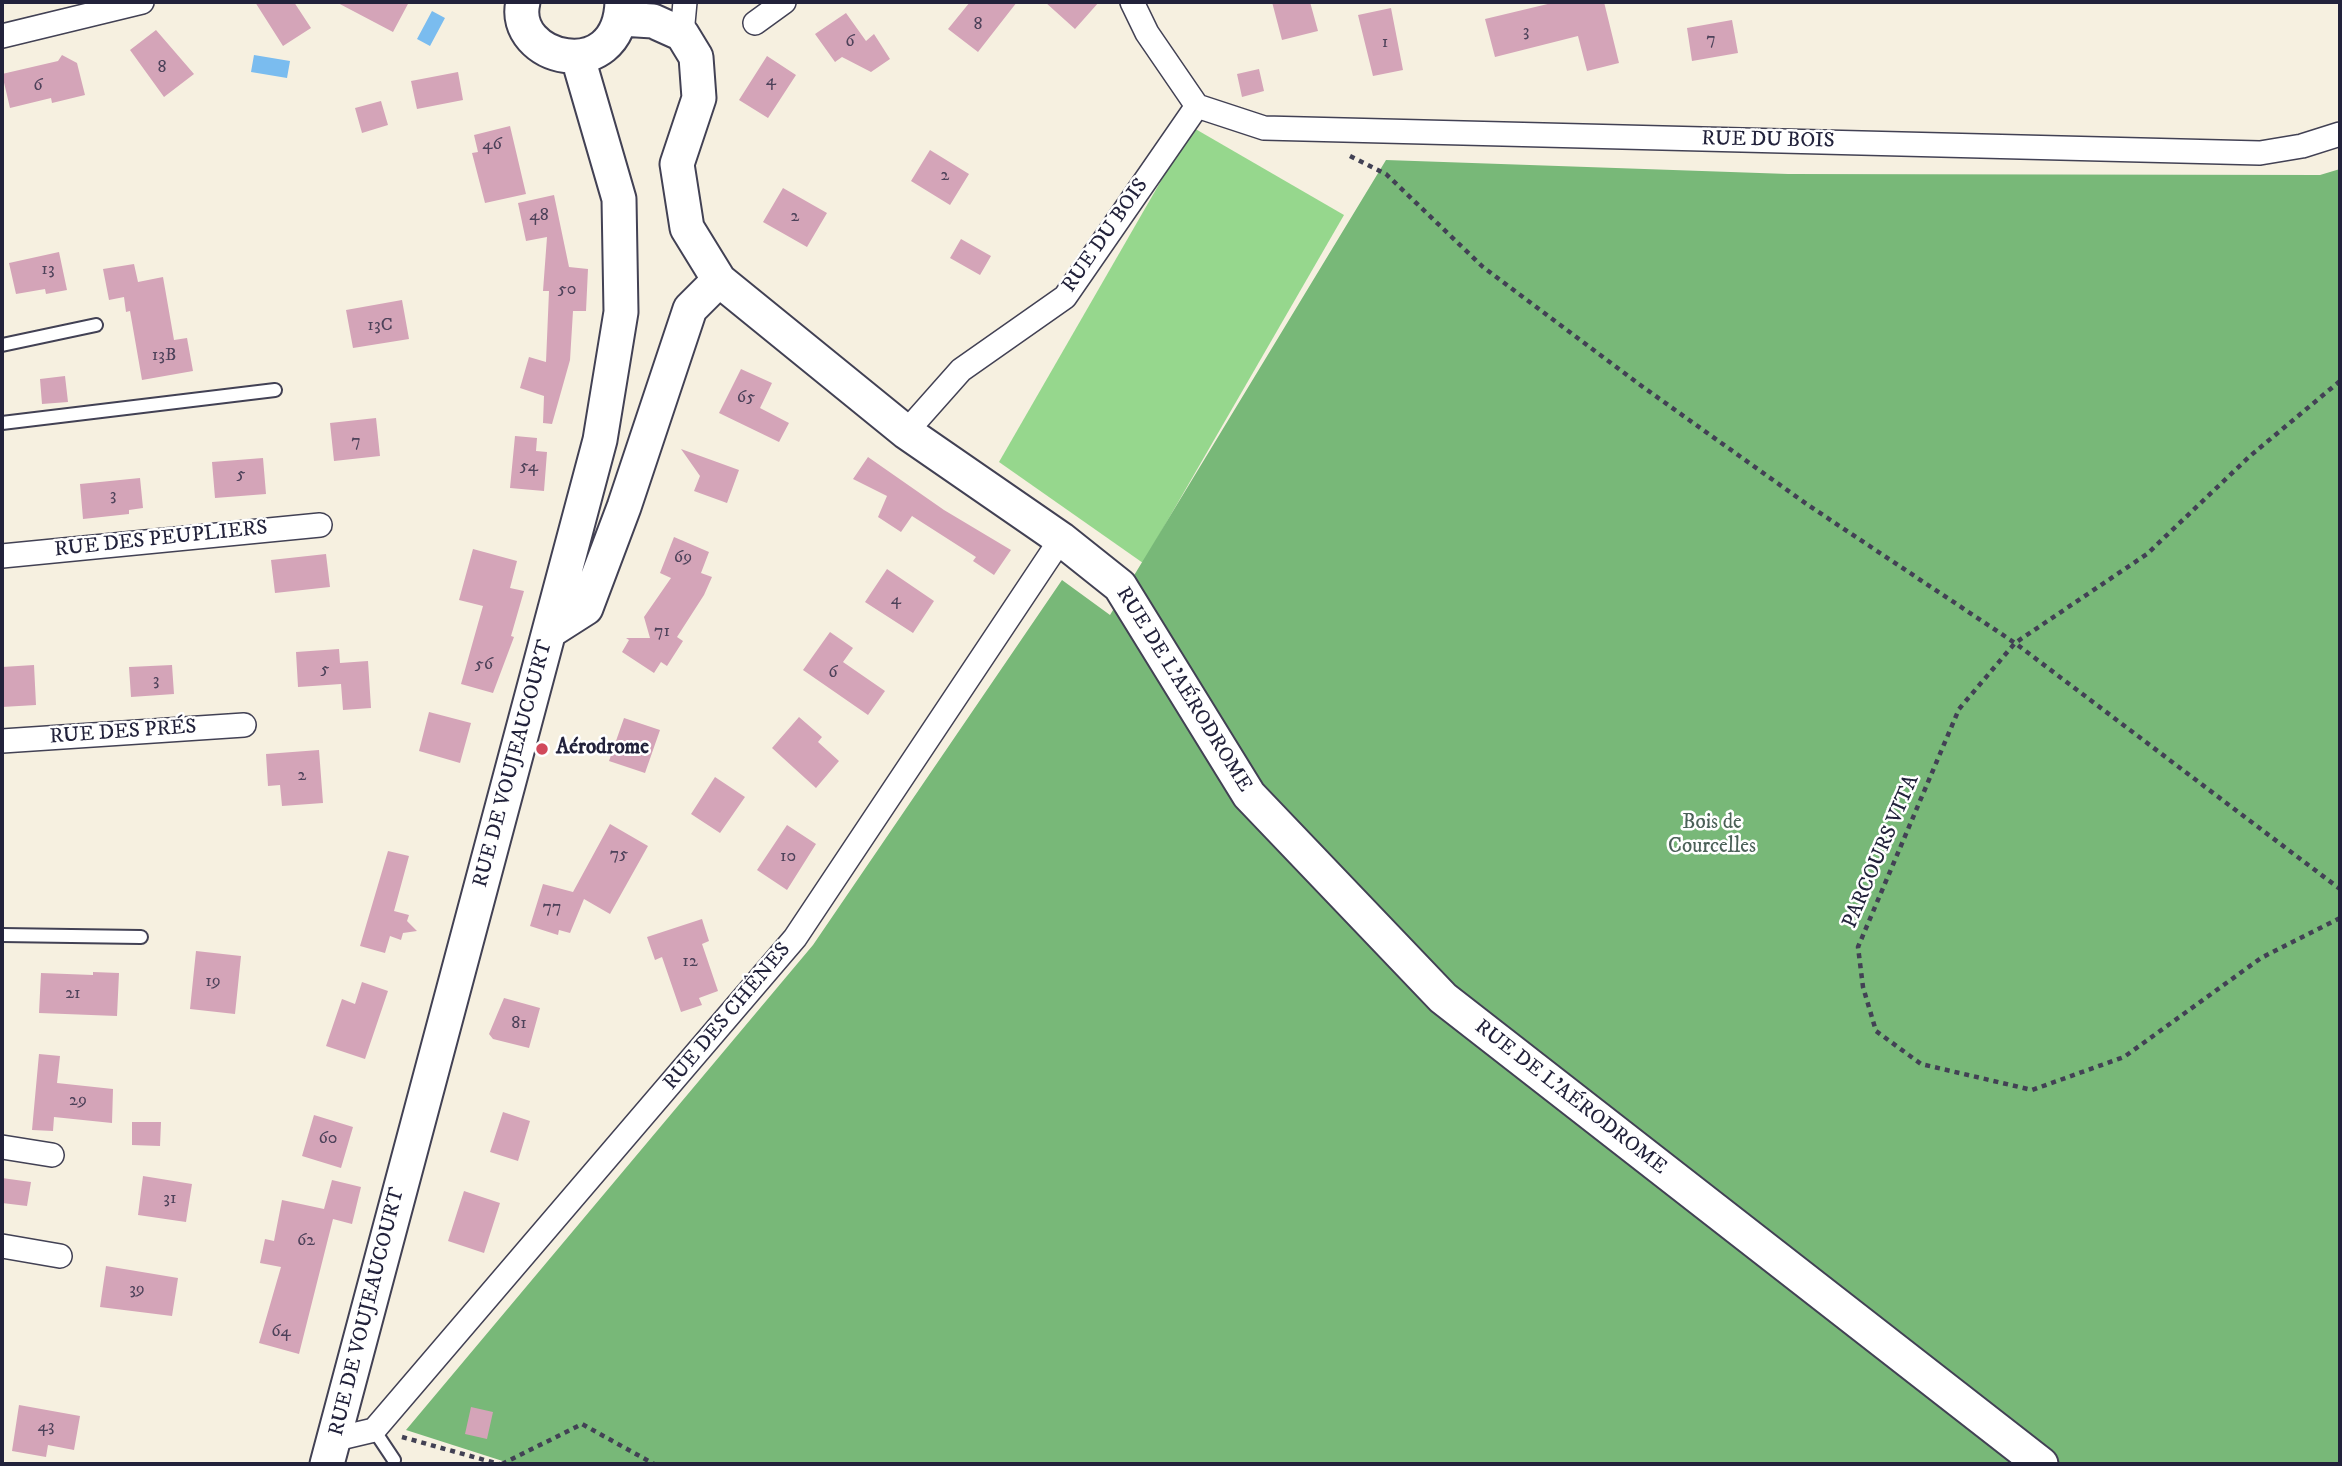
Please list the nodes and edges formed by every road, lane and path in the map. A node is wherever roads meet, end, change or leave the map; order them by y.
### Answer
1 (142, 2) edge
2 (523, 2) edge
3 (685, 2) edge
4 (785, 2) edge
5 (1132, 2) edge
6 (622, 10) edge
7 (755, 23) dead end
8 (682, 34) junction
9 (2, 36) edge
10 (578, 58) junction
11 (1197, 106) junction
12 (2340, 134) edge
13 (1341, 152) dead end
14 (719, 280) junction
15 (96, 325) dead end
16 (2, 345) edge
17 (2340, 381) edge
18 (275, 390) dead end
19 (2, 423) edge
20 (906, 432) junction
21 (320, 525) dead end
22 (1061, 539) junction
23 (2, 556) edge
24 (550, 631) junction
25 (2015, 643) junction
26 (244, 725) dead end
27 (2, 741) edge
28 (2340, 889) edge
29 (2340, 918) edge
30 (2, 935) edge
31 (141, 937) dead end
32 (2, 1147) edge
33 (52, 1155) dead end
34 (2, 1246) edge
35 (60, 1256) dead end
36 (374, 1430) junction
37 (332, 1452) edge
38 (394, 1460) dead end
39 (500, 1464) edge
40 (654, 1464) edge
41 (2041, 1464) edge

1 - 9 street
2 - 10 street
3 - 8 street
4 - 7 street
5 - 11 street
6 - 8 street
6 - 10 street
8 - 14 street, RUE DE L'AÉRODROME
10 - 24 street, RUE DE VOUJEAUCOURT
11 - 12 street, RUE DU BOIS
11 - 20 street, RUE DU BOIS
13 - 25 path
14 - 20 street, RUE DE L'AÉRODROME
14 - 24 street
15 - 16 lane
17 - 25 path, PARCOURS VITA
18 - 19 lane
20 - 22 street, RUE DE L'AÉRODROME
21 - 23 street, RUE DES PEUPLIERS
22 - 36 street, RUE DES CHÊNES
22 - 41 street, RUE DE L'AÉRODROME
24 - 37 street, RUE DE VOUJEAUCOURT
25 - 28 path
25 - 29 path, PARCOURS VITA
26 - 27 street, RUE DES PRÉS
30 - 31 lane
32 - 33 street
34 - 35 street
36 - 37 street
36 - 38 lane
36 - 39 path
39 - 40 path

